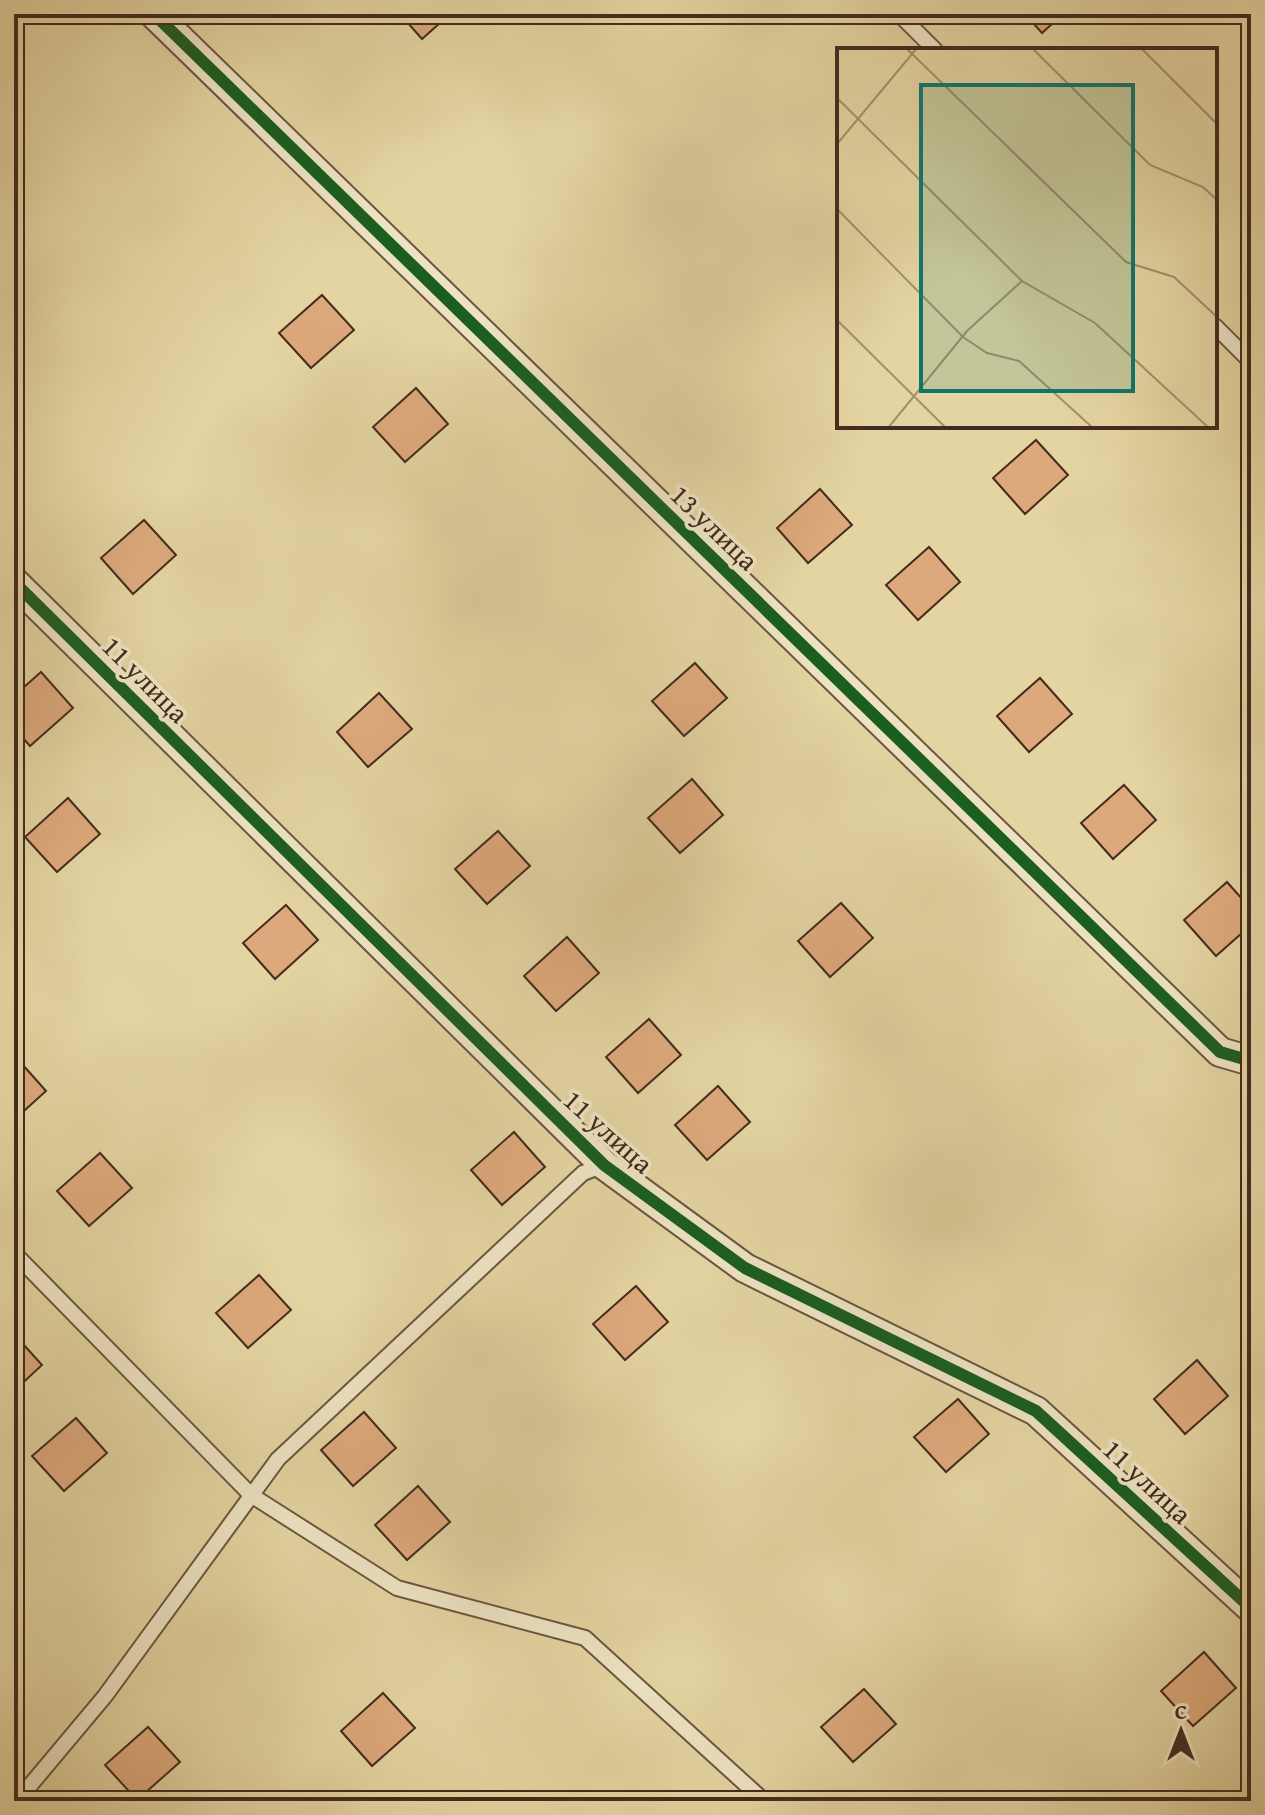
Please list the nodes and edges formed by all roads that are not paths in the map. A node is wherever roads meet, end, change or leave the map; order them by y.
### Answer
1 (154, 14) edge
2 (899, 14) edge
3 (933, 48) edge
4 (1217, 328) edge
5 (1251, 362) edge
6 (14, 582) edge
7 (1251, 1061) edge
8 (604, 1165) junction
9 (14, 1253) edge
10 (251, 1495) junction
11 (1251, 1608) edge
12 (17, 1801) edge
13 (764, 1801) edge

1 - 7 street, 13 улица
2 - 3 lane
4 - 5 lane
6 - 8 street, 11 улица
8 - 10 lane
8 - 11 street, 11 улица
9 - 10 lane
10 - 12 lane
10 - 13 lane

